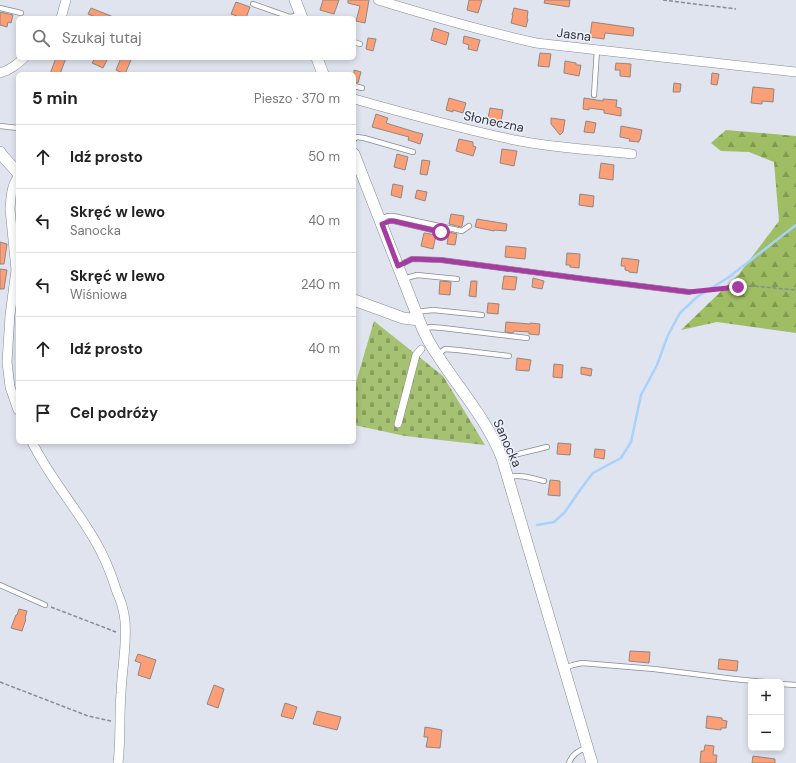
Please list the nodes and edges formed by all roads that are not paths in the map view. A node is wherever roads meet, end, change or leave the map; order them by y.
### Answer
1 (66, 0) edge
2 (295, 0) edge
3 (378, 0) edge
4 (253, 4) dead end
5 (0, 8) edge
6 (21, 13) dead end
7 (62, 16) edge
8 (287, 16) edge
9 (301, 16) edge
10 (356, 43) edge
11 (360, 44) dead end
12 (597, 50) junction
13 (22, 60) edge
14 (318, 60) edge
15 (322, 72) edge
16 (796, 72) edge
17 (0, 73) edge
18 (356, 86) edge
19 (362, 88) dead end
20 (594, 95) dead end
21 (356, 100) edge
22 (0, 126) edge
23 (16, 128) edge
24 (356, 138) edge
25 (412, 152) dead end
26 (0, 154) edge
27 (632, 154) dead end
28 (356, 159) edge
29 (16, 171) edge
30 (16, 179) edge
31 (380, 222) junction
32 (469, 226) dead end
33 (441, 232) dead end
34 (398, 266) junction
35 (16, 270) edge
36 (16, 270) edge
37 (402, 279) junction
38 (457, 279) dead end
39 (689, 292) road end
40 (356, 301) edge
41 (482, 315) dead end
42 (419, 321) junction
43 (527, 338) dead end
44 (420, 349) dead end
45 (437, 354) junction
46 (509, 356) dead end
47 (16, 404) edge
48 (398, 424) dead end
49 (33, 444) edge
50 (547, 447) dead end
51 (502, 458) junction
52 (509, 477) junction
53 (544, 481) dead end
54 (0, 585) edge
55 (45, 605) road end
56 (564, 668) junction
57 (748, 680) edge
58 (784, 684) edge
59 (796, 685) edge
60 (587, 747) junction
61 (118, 763) edge
62 (568, 763) edge
63 (592, 763) edge

1 - 7 street
2 - 9 street
3 - 12 street, Jasna
4 - 8 lane
5 - 6 lane
10 - 11 lane
12 - 16 street, Jasna
12 - 20 lane
13 - 17 street
14 - 15 street
18 - 19 lane
21 - 27 street, Słoneczna
22 - 23 lane
24 - 25 lane
26 - 29 street
28 - 31 street, Sanocka
30 - 35 street
31 - 32 lane
31 - 33 lane
31 - 34 street, Sanocka
34 - 37 street, Sanocka
34 - 39 lane
36 - 47 street
37 - 38 lane
37 - 42 street, Sanocka
40 - 42 street
41 - 42 lane
42 - 43 lane
42 - 45 street, Sanocka
44 - 48 street
45 - 46 lane
45 - 51 street, Sanocka
49 - 61 street
50 - 51 lane
51 - 52 street, Sanocka
52 - 53 lane
52 - 56 street, Sanocka
54 - 55 lane
56 - 57 lane
56 - 60 street, Sanocka
58 - 59 lane
60 - 62 lane
60 - 63 street, Sanocka

